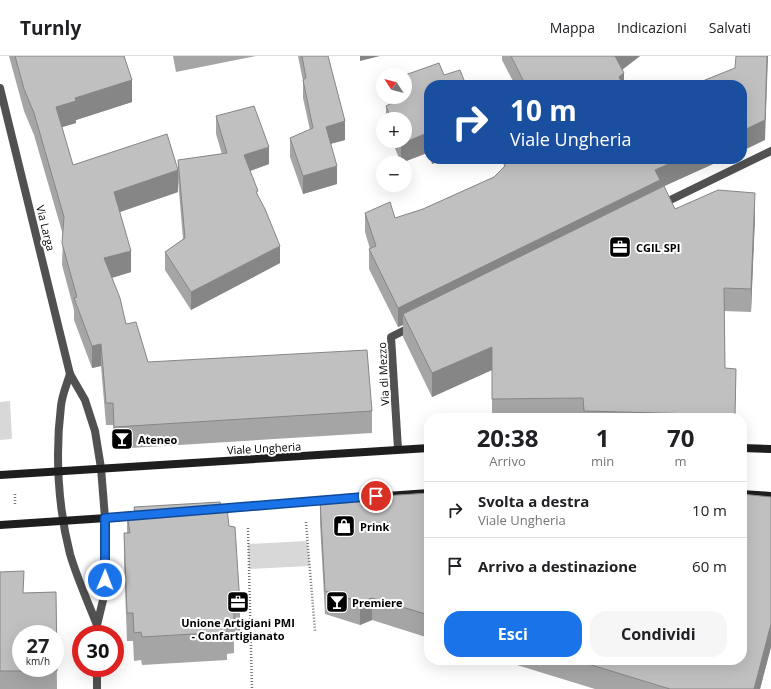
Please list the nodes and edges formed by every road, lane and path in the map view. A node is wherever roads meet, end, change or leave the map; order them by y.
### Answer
1 (0, 88) edge
2 (771, 151) edge
3 (747, 163) edge
4 (744, 164) edge
5 (649, 210) edge
6 (419, 323) edge
7 (70, 374) junction
8 (424, 448) edge
9 (747, 448) edge
10 (398, 449) junction
11 (771, 449) edge
12 (101, 468) junction
13 (59, 471) junction
14 (0, 475) edge
15 (15, 490) dead end
16 (424, 493) edge
17 (747, 494) edge
18 (771, 496) edge
19 (351, 498) edge
20 (335, 500) edge
21 (304, 502) junction
22 (247, 507) junction
23 (16, 509) dead end
24 (209, 510) edge
25 (149, 515) edge
26 (105, 518) junction
27 (63, 522) junction
28 (0, 525) edge
29 (97, 625) joint
30 (315, 631) dead end
31 (97, 677) edge
32 (97, 689) edge
33 (252, 689) edge

1 - 7 street, Via Larga
2 - 3 street
4 - 5 street
6 - 10 street, Via di Mezzo
7 - 12 street, Via Larga
7 - 13 street
8 - 10 street, Viale Ungheria
9 - 11 street
10 - 12 street, Viale Ungheria
12 - 13 street, Viale Ungheria
12 - 26 street
13 - 14 street, Viale Ungheria
13 - 27 street
15 - 23 path
16 - 19 street
17 - 18 street
20 - 21 street
21 - 22 street
21 - 30 path
22 - 24 street
22 - 33 path
25 - 26 street
26 - 27 street
26 - 29 street
27 - 28 street
27 - 29 street
31 - 32 street

